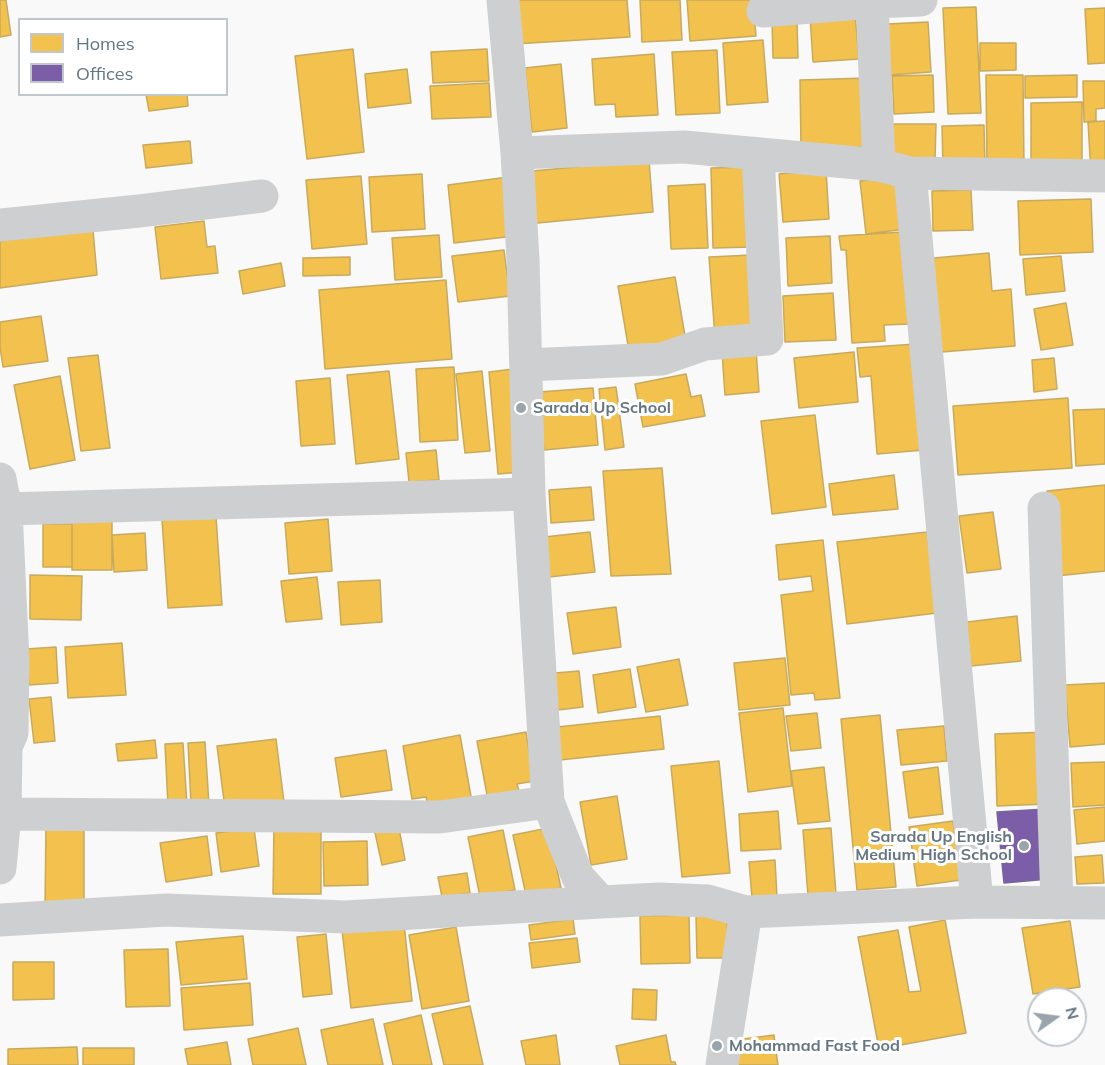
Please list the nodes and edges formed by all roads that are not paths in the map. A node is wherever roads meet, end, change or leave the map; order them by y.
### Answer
1 (503, 0) edge
2 (921, 0) edge
3 (872, 2) junction
4 (763, 10) dead end
5 (517, 153) junction
6 (758, 154) junction
7 (895, 169) junction
8 (1105, 176) edge
9 (262, 196) dead end
10 (0, 225) edge
11 (526, 365) junction
12 (3, 494) edge
13 (529, 494) junction
14 (1044, 508) dead end
15 (3, 747) edge
16 (548, 802) junction
17 (5, 814) junction
18 (0, 868) edge
19 (601, 902) junction
20 (977, 902) junction
21 (1057, 903) junction
22 (1105, 903) edge
23 (746, 912) junction
24 (0, 920) edge
25 (722, 1065) edge

1 - 5 street
2 - 3 street
3 - 4 street
3 - 7 street
5 - 6 street
5 - 11 street
6 - 7 street
6 - 11 street
7 - 8 street
7 - 20 street
9 - 10 street
11 - 13 street
12 - 13 street
12 - 15 street
13 - 16 street
14 - 21 street
15 - 17 street
16 - 17 street
16 - 19 street
17 - 18 street
19 - 23 street
19 - 24 street
20 - 21 street
20 - 23 street
21 - 22 street
23 - 25 street

